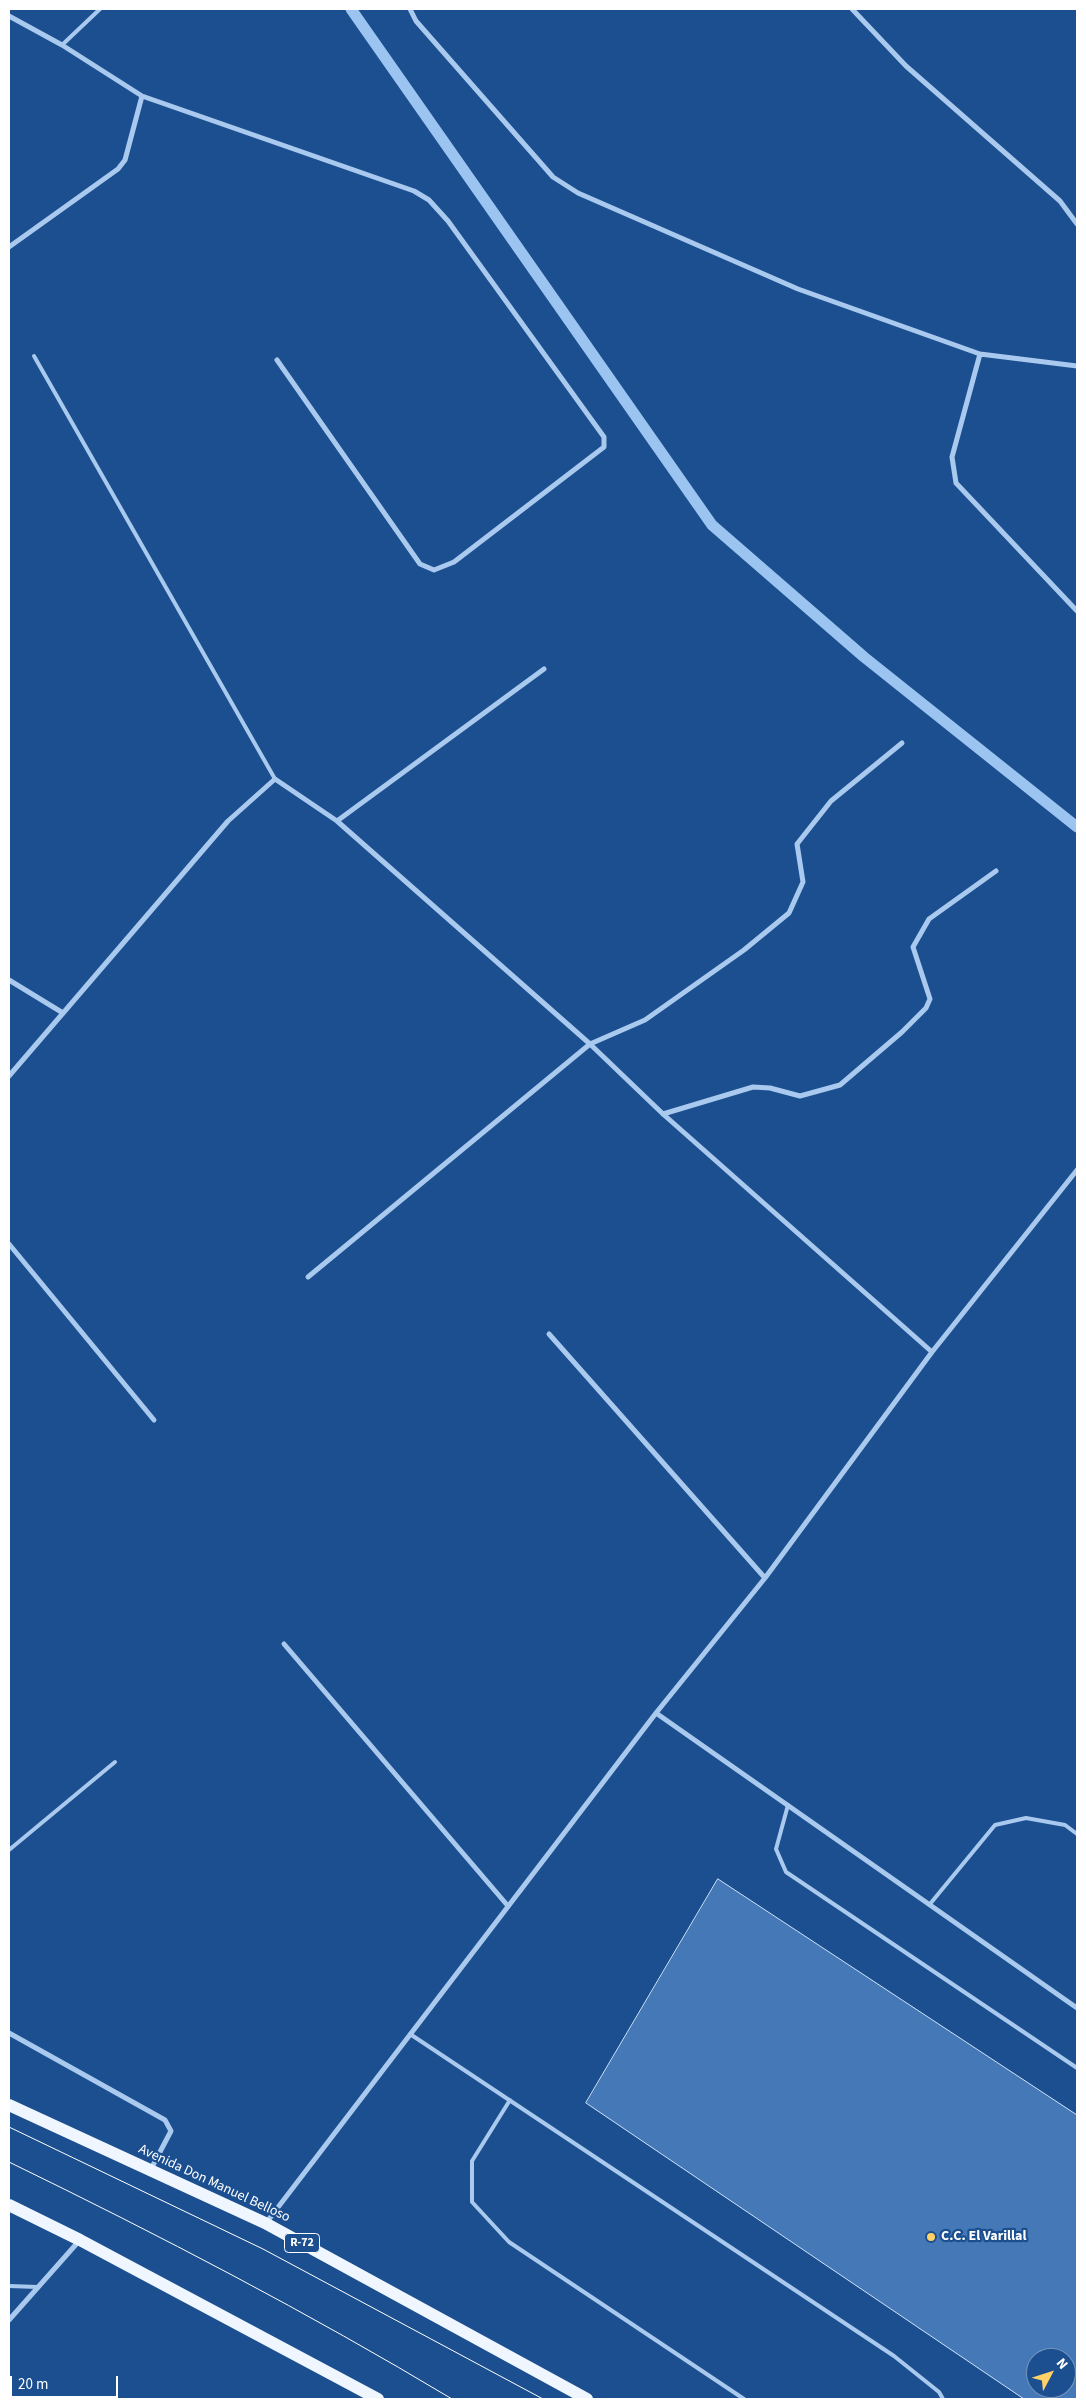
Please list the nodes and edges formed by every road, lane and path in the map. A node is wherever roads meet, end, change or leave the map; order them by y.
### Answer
1 (100, 9) edge
2 (410, 9) edge
3 (852, 9) edge
4 (9, 16) edge
5 (62, 45) junction
6 (142, 96) junction
7 (1077, 224) edge
8 (9, 247) edge
9 (980, 354) junction
10 (34, 356) dead end
11 (277, 360) dead end
12 (1077, 366) edge
13 (1077, 611) edge
14 (544, 669) dead end
15 (902, 743) dead end
16 (275, 779) junction
17 (337, 821) junction
18 (996, 871) dead end
19 (9, 980) edge
20 (64, 1013) junction
21 (590, 1044) junction
22 (9, 1076) edge
23 (663, 1114) junction
24 (1077, 1170) edge
25 (9, 1244) edge
26 (308, 1278) dead end
27 (549, 1334) dead end
28 (932, 1352) junction
29 (154, 1420) dead end
30 (765, 1578) junction
31 (284, 1644) dead end
32 (656, 1713) junction
33 (115, 1762) dead end
34 (788, 1805) junction
35 (1077, 1834) edge
36 (9, 1850) edge
37 (930, 1904) junction
38 (508, 1906) junction
39 (1077, 2008) edge
40 (9, 2033) edge
41 (410, 2034) junction
42 (1077, 2068) edge
43 (510, 2100) junction
44 (9, 2105) edge
45 (151, 2170) junction
46 (9, 2205) edge
47 (265, 2223) junction
48 (80, 2240) junction
49 (9, 2286) edge
50 (38, 2287) junction
51 (9, 2320) edge
52 (378, 2399) edge
53 (587, 2399) edge
54 (744, 2399) edge
55 (943, 2399) edge

1 - 5 lane
2 - 9 street
3 - 7 street
4 - 5 street
5 - 6 street
6 - 8 street
6 - 11 street
9 - 12 street
9 - 13 street
10 - 16 lane
14 - 17 street
15 - 21 street
16 - 17 street
16 - 20 street
17 - 21 street
18 - 23 street
19 - 20 street
20 - 22 street
21 - 23 street
21 - 26 street
23 - 28 street
24 - 28 street
25 - 29 street
27 - 30 street
28 - 30 street
30 - 32 street
31 - 38 street
32 - 34 street
32 - 38 street
33 - 36 lane
34 - 37 street
34 - 42 lane
35 - 37 lane
37 - 39 street
38 - 41 street
40 - 45 street
41 - 43 lane
41 - 47 street
43 - 54 lane
43 - 55 lane
44 - 45 main road, Avenida Don Manuel Belloso / R-72
45 - 47 main road, Avenida Don Manuel Belloso / R-72
46 - 48 main road
47 - 53 main road, Avenida Don Manuel Belloso / R-72
48 - 50 street
48 - 52 main road
49 - 50 lane
50 - 51 street

